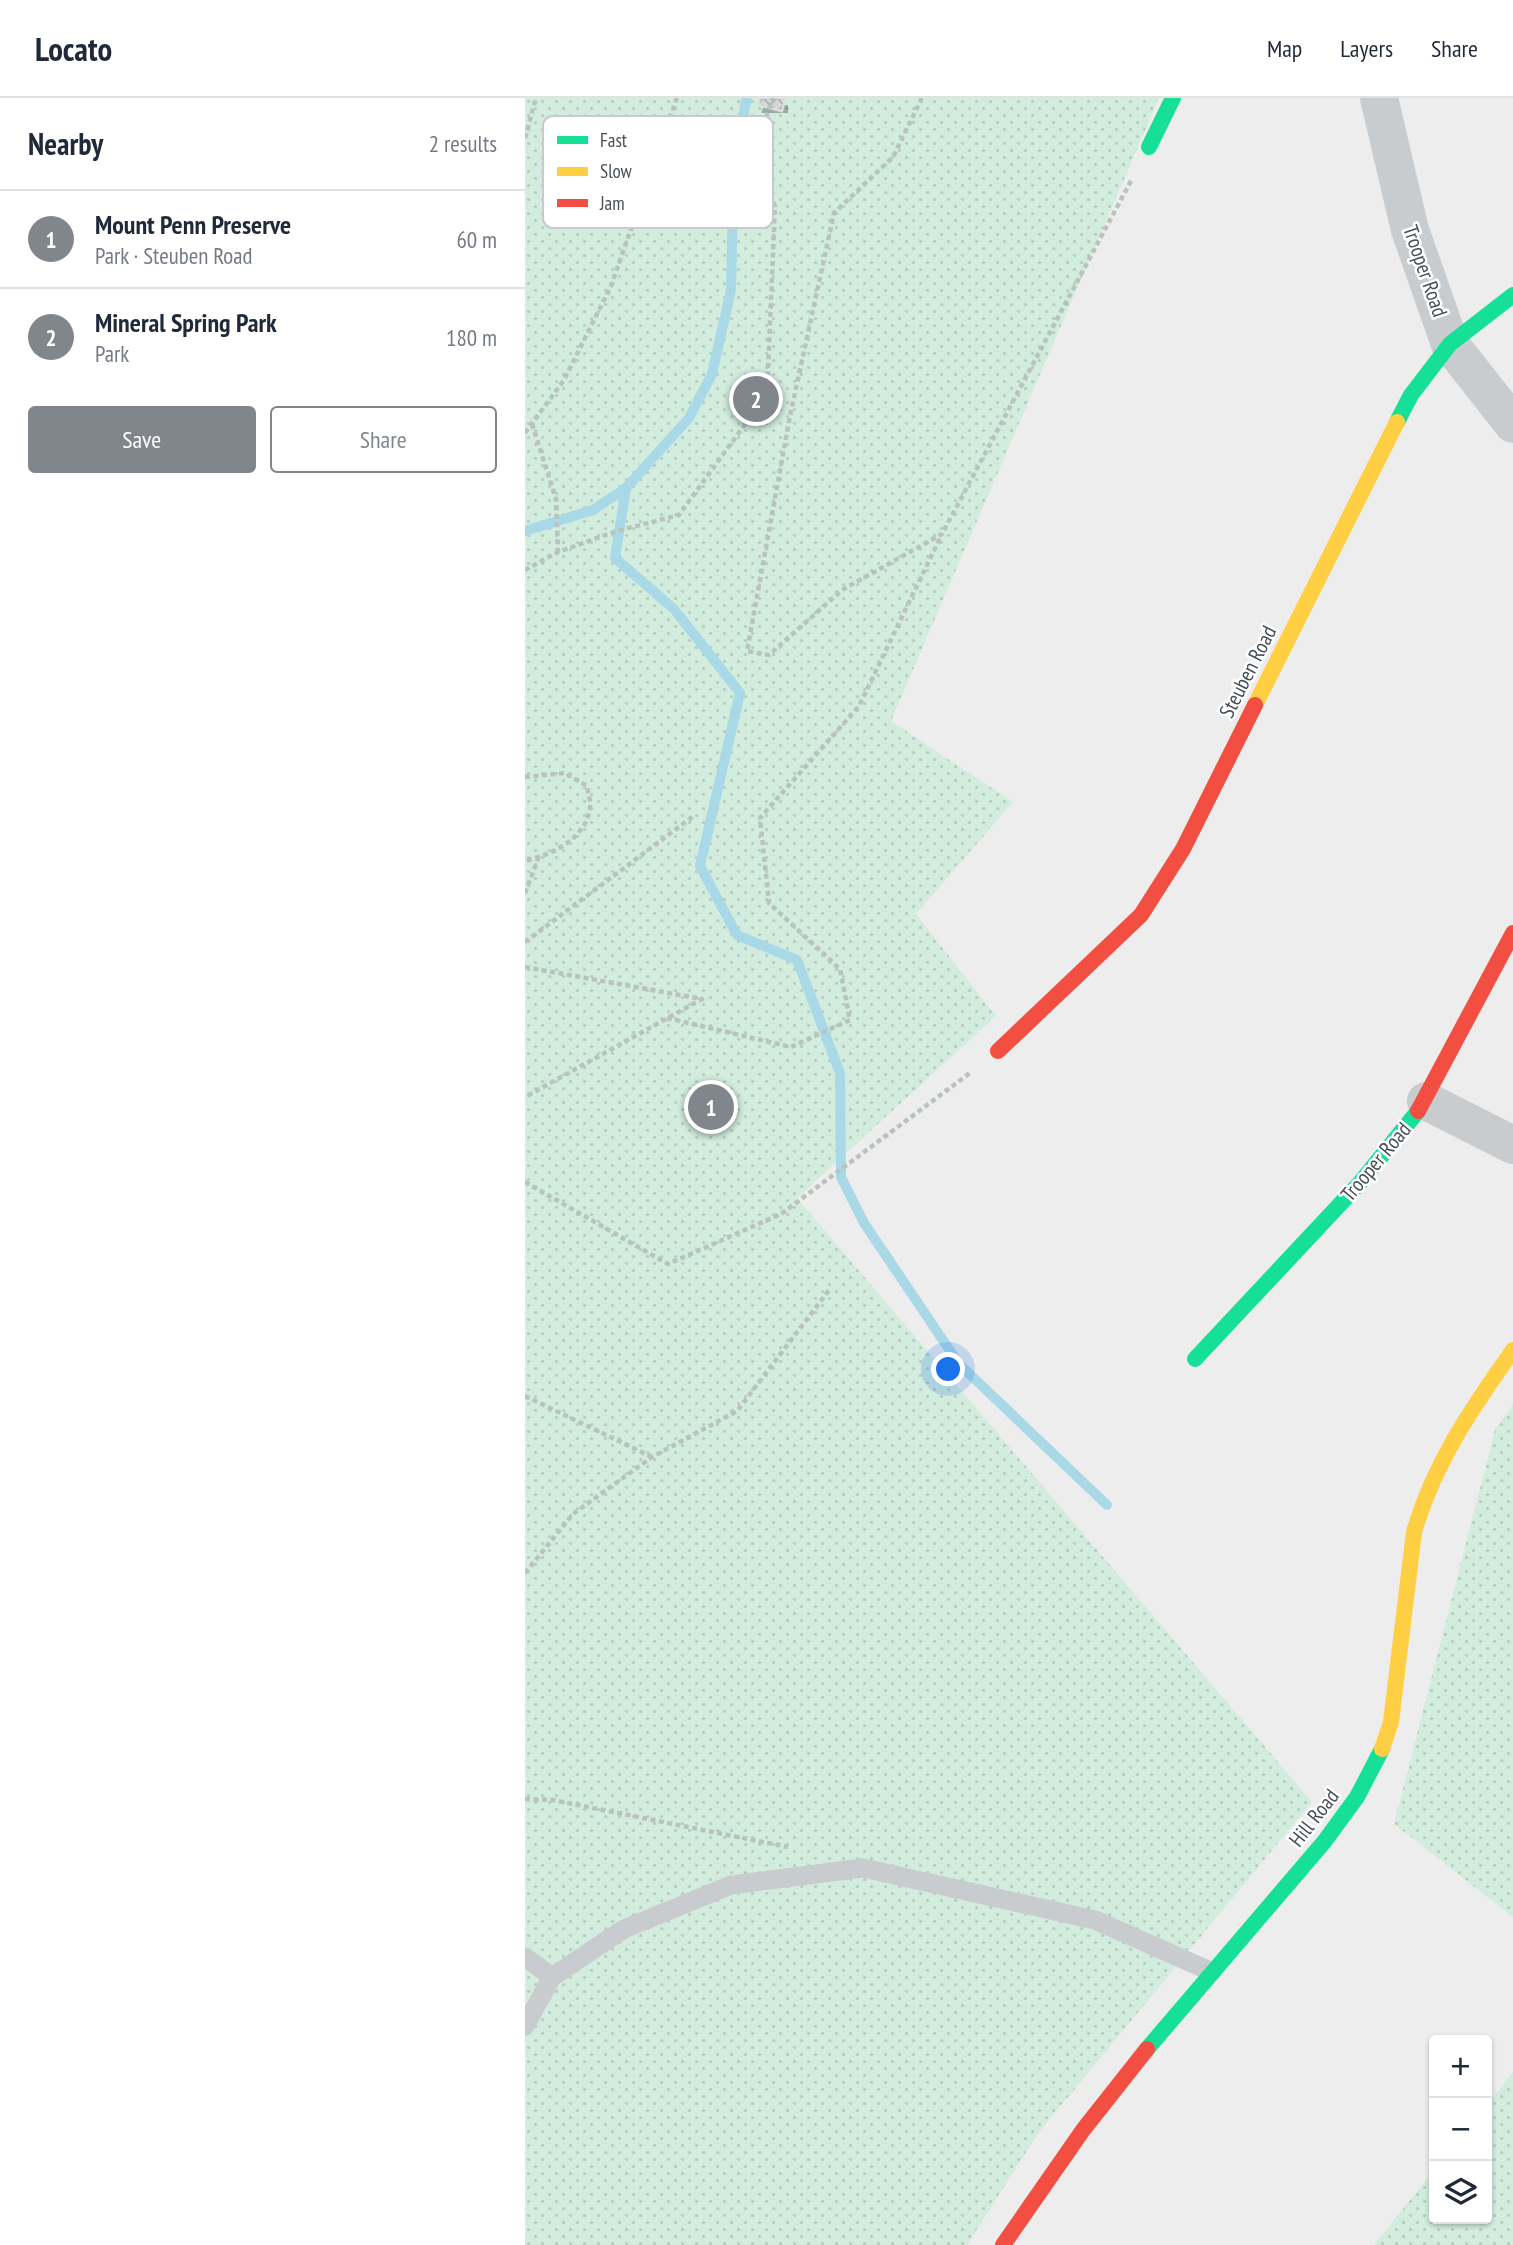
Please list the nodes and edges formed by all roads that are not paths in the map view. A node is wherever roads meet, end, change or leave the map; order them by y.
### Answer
1 (1173, 98) edge
2 (1379, 98) edge
3 (1149, 147) road end
4 (1513, 295) edge
5 (1450, 344) junction
6 (1513, 424) edge
7 (1513, 933) edge
8 (998, 1051) road end
9 (1426, 1101) junction
10 (1511, 1148) edge
11 (1513, 1350) edge
12 (1195, 1359) dead end
13 (525, 1957) edge
14 (1212, 1972) junction
15 (552, 1977) junction
16 (525, 2026) edge
17 (1003, 2245) edge

1 - 3 street
2 - 5 street, Trooper Road
4 - 5 street, Steuben Road
5 - 6 street, Trooper Road
5 - 8 street, Steuben Road
7 - 9 street, Trooper Road
9 - 10 street
9 - 12 street, Trooper Road
11 - 14 street, Hill Road
13 - 15 lane
14 - 15 lane
14 - 17 street, Hill Road
15 - 16 lane

